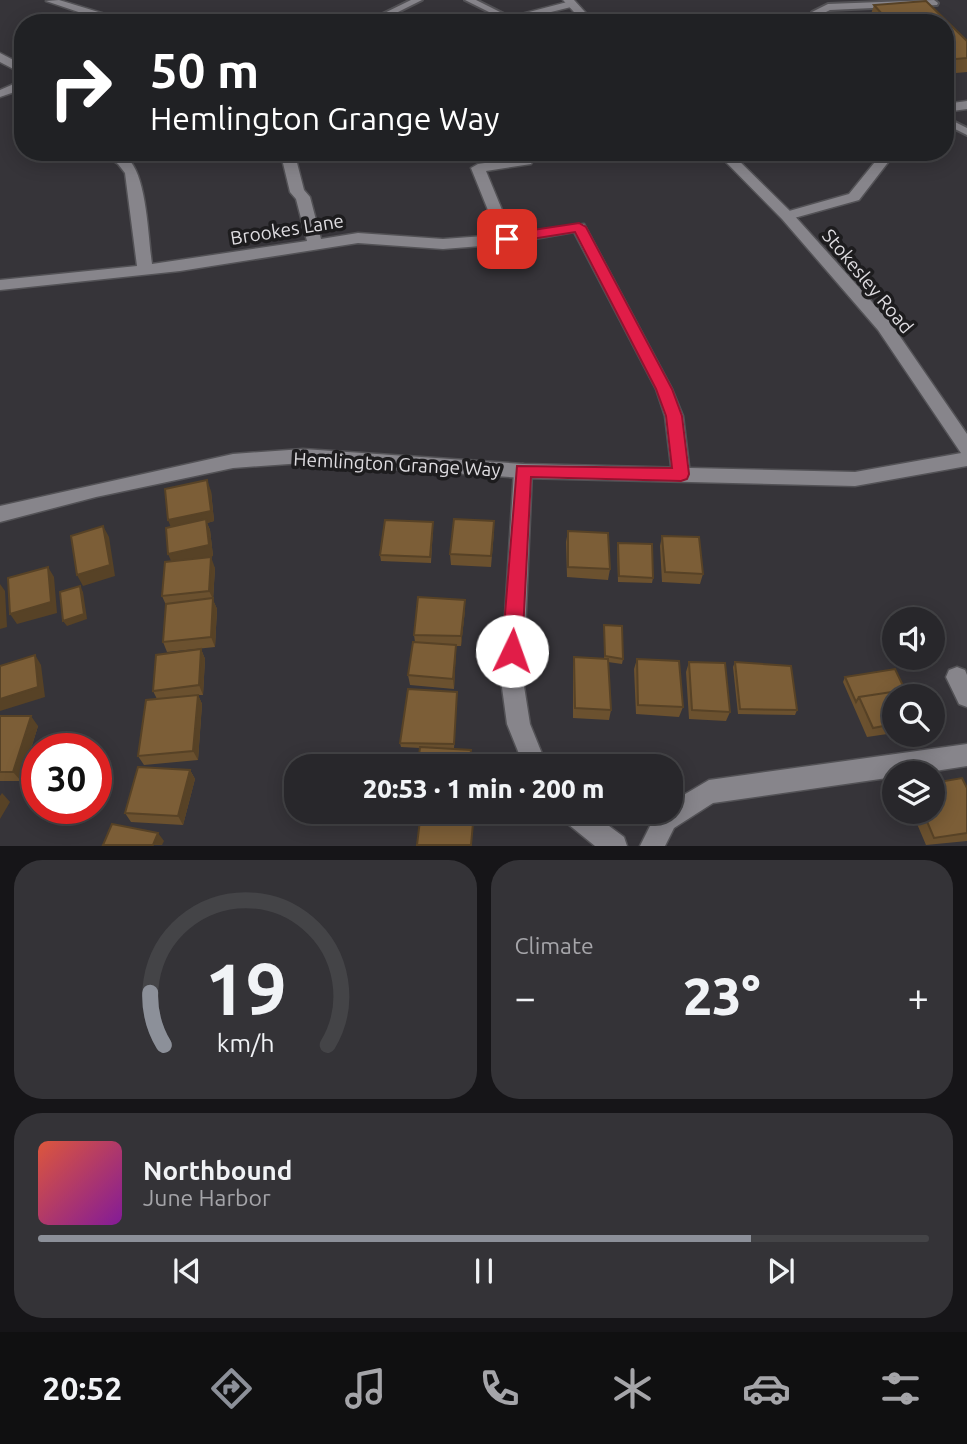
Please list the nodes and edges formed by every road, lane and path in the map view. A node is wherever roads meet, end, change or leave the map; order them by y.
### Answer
1 (418, 0) edge
2 (469, 0) edge
3 (51, 1) edge
4 (569, 2) edge
5 (934, 2) dead end
6 (94, 14) edge
7 (388, 14) edge
8 (499, 14) edge
9 (527, 14) edge
10 (815, 14) edge
11 (123, 161) edge
12 (289, 161) edge
13 (526, 161) edge
14 (731, 161) edge
15 (883, 161) edge
16 (787, 216) junction
17 (507, 239) junction
18 (315, 244) junction
19 (145, 268) junction
20 (0, 285) edge
21 (967, 448) edge
22 (967, 459) edge
23 (523, 471) junction
24 (681, 474) junction
25 (0, 514) edge
26 (529, 754) edge
27 (967, 755) edge
28 (587, 824) edge
29 (615, 845) edge
30 (652, 845) edge

1 - 7 lane
2 - 8 lane
3 - 6 street
4 - 9 street
5 - 10 lane
11 - 19 street
12 - 18 street
13 - 17 street
14 - 16 street, Stokesley Road
15 - 16 street
16 - 21 street, Stokesley Road
17 - 18 street, Brookes Lane
17 - 24 street, Brookes Lane
18 - 19 street, Brookes Lane
19 - 20 street, Brookes Lane
22 - 24 street, Hemlington Grange Way
23 - 24 street, Hemlington Grange Way
23 - 25 street, Hemlington Grange Way
23 - 26 street
27 - 30 street
28 - 29 street

